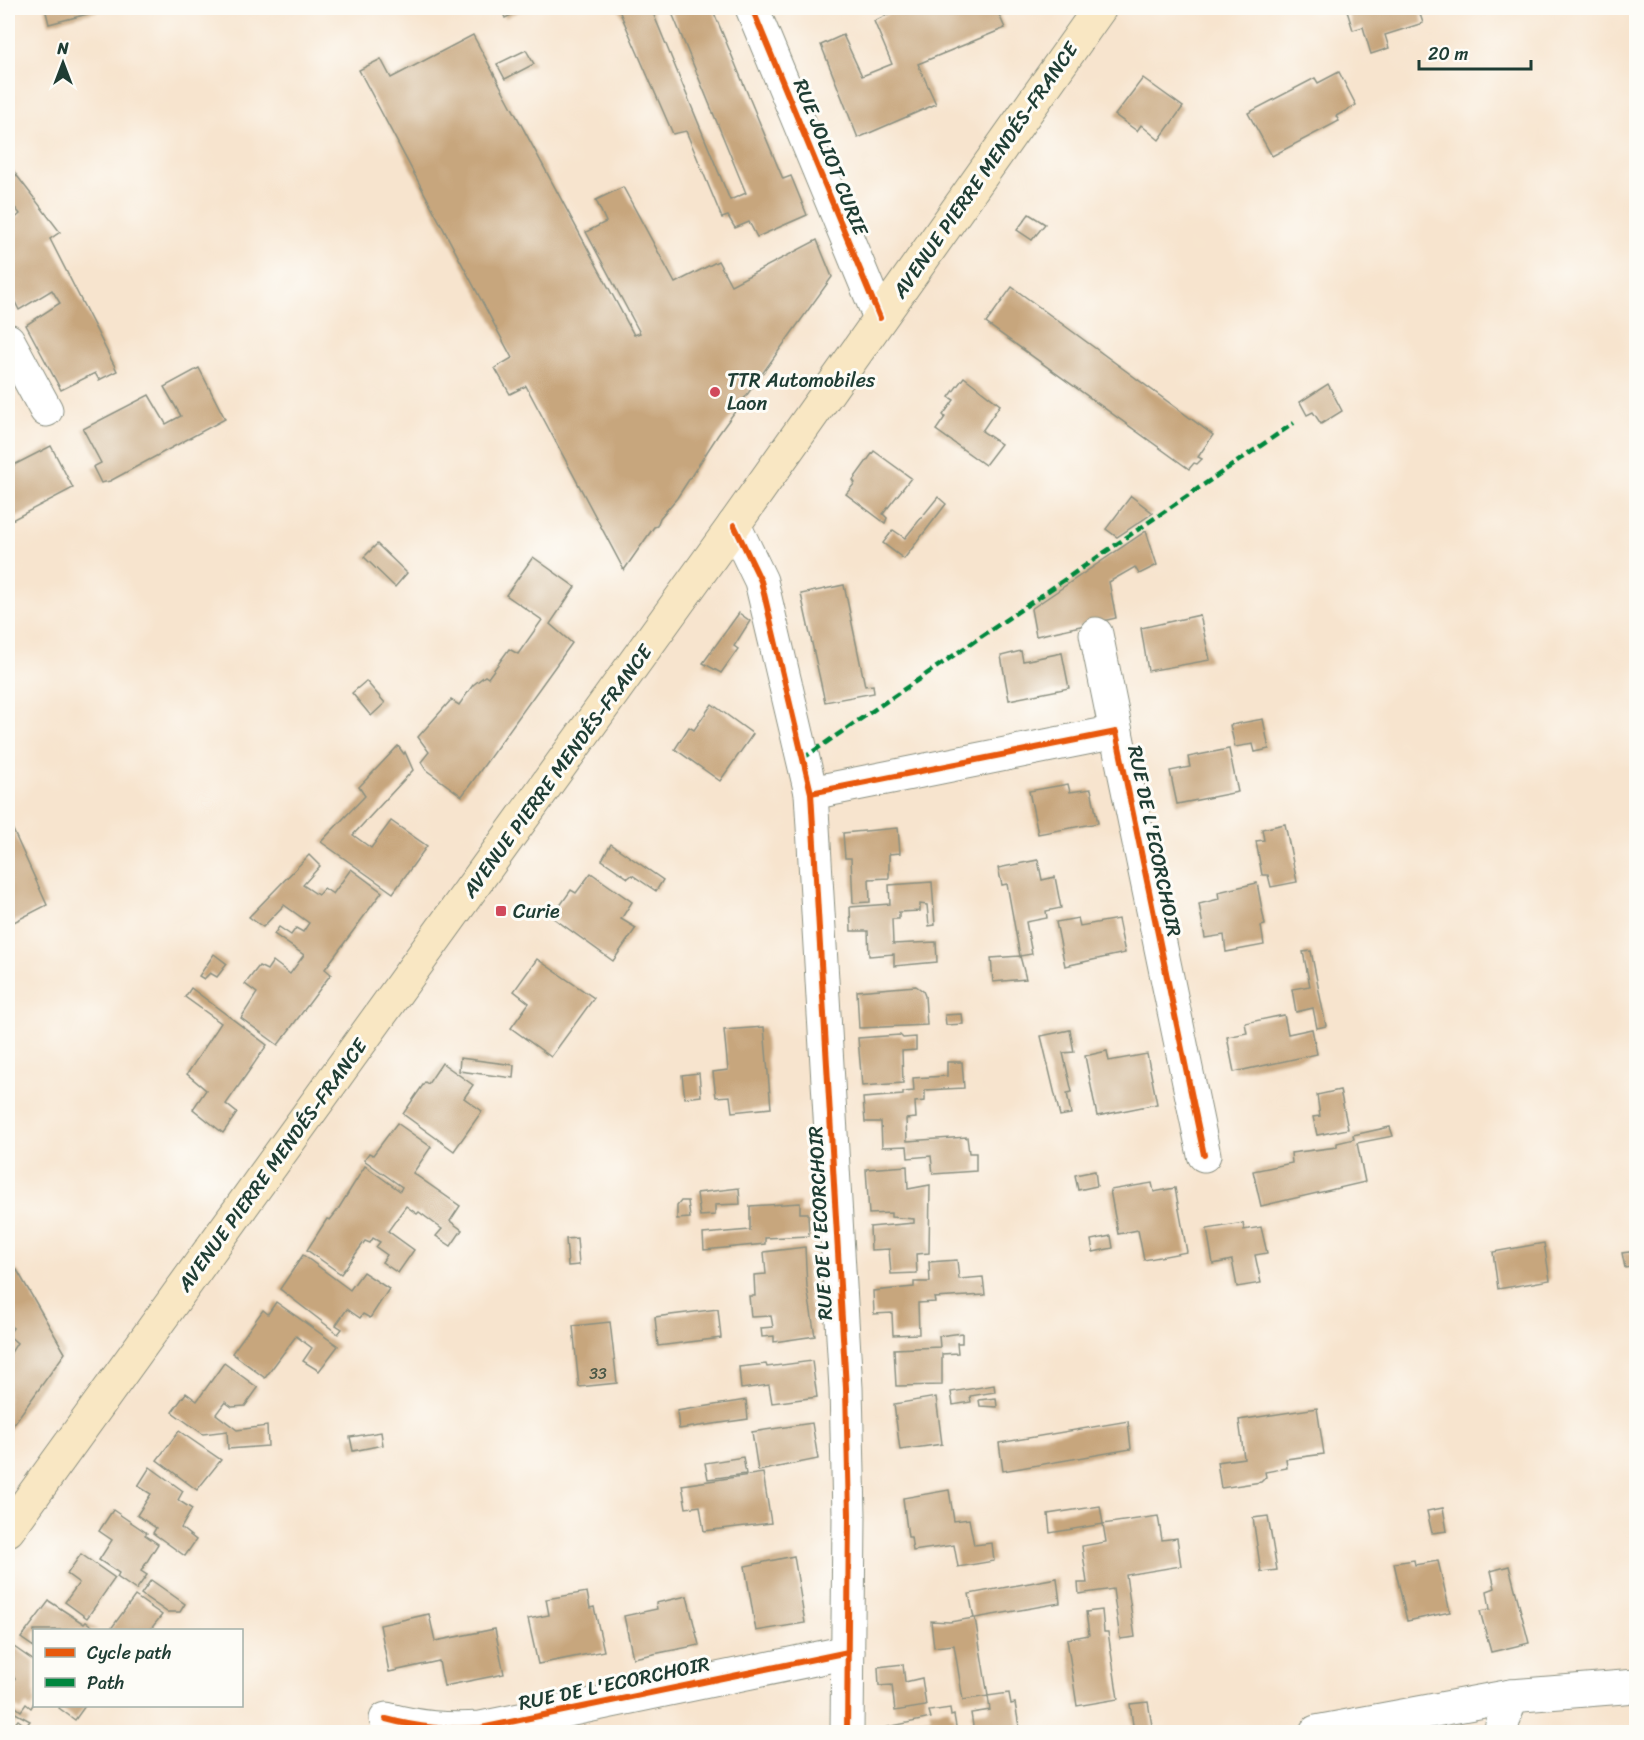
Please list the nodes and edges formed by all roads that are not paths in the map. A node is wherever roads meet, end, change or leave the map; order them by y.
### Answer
1 (752, 8) edge
2 (1100, 8) edge
3 (880, 318) junction
4 (8, 340) edge
5 (46, 410) dead end
6 (734, 525) junction
7 (1096, 634) dead end
8 (1116, 732) junction
9 (811, 793) junction
10 (1204, 1155) dead end
11 (8, 1530) edge
12 (848, 1652) junction
13 (1636, 1686) edge
14 (1511, 1696) junction
15 (386, 1719) dead end
16 (846, 1732) edge
17 (1316, 1732) edge
18 (1500, 1732) edge

1 - 3 street, RUE JOLIOT CURIE
2 - 3 main road, AVENUE PIERRE MENDÉS-FRANCE
3 - 6 main road, AVENUE PIERRE MENDÉS-FRANCE
4 - 5 street
6 - 9 street, RUE DE L'ECORCHOIR
6 - 11 main road, AVENUE PIERRE MENDÉS-FRANCE
7 - 8 street
8 - 9 street, RUE DE L'ECORCHOIR
8 - 10 street, RUE DE L'ECORCHOIR
9 - 12 street, RUE DE L'ECORCHOIR
12 - 15 street, RUE DE L'ECORCHOIR
12 - 16 street, RUE DE L'ECORCHOIR
13 - 14 street
14 - 17 street
14 - 18 street

